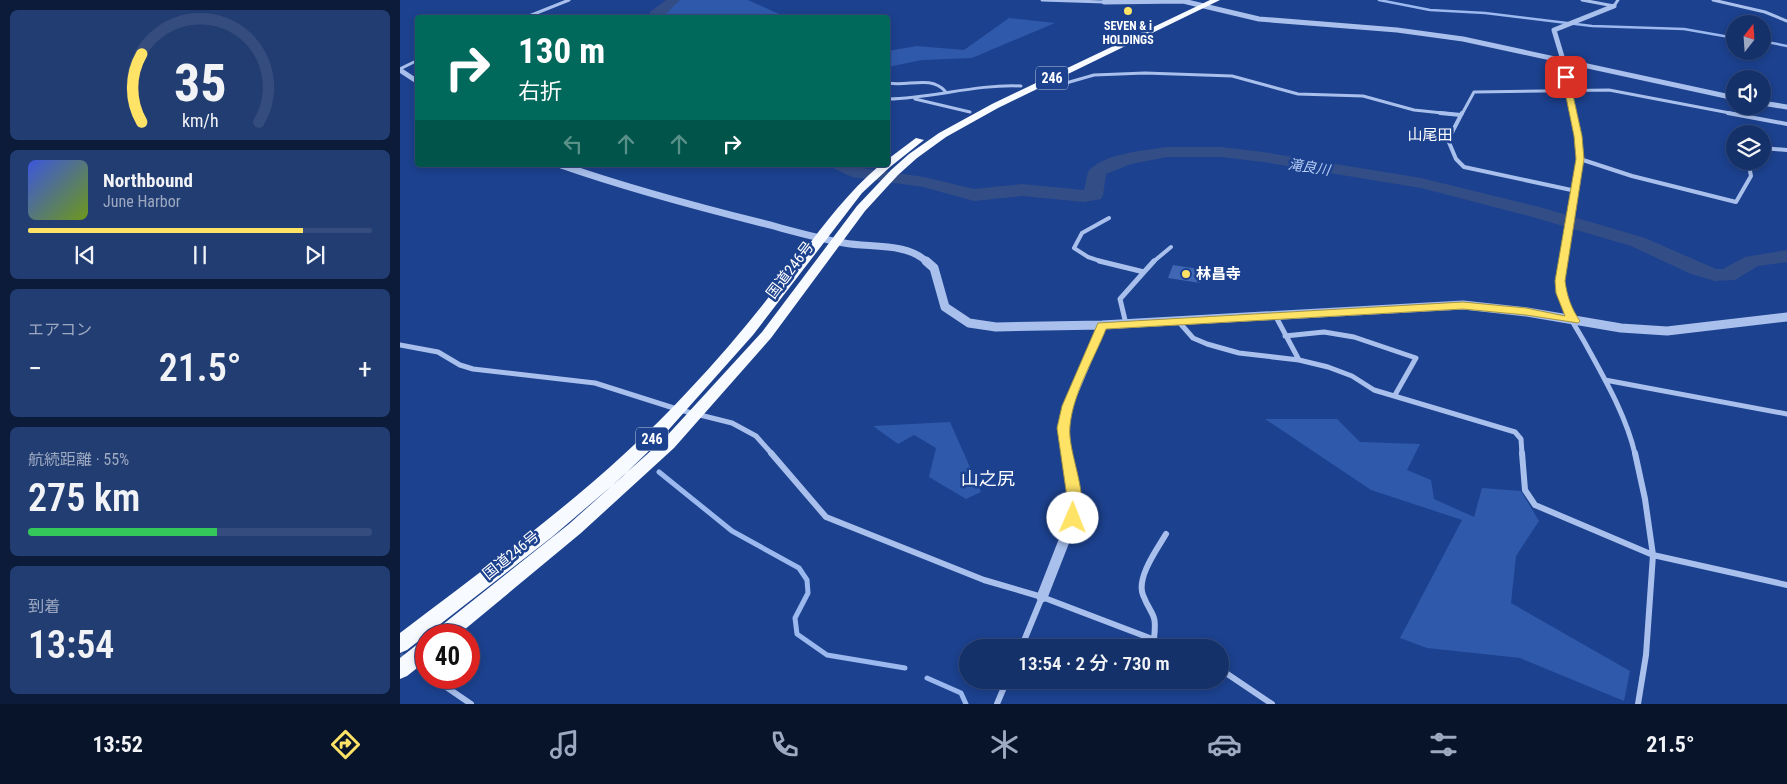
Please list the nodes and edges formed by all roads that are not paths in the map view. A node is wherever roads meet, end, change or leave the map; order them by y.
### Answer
1 (570, 0) edge
2 (1042, 0) edge
3 (1216, 0) edge
4 (1582, 0) edge
5 (1618, 0) edge
6 (1713, 0) edge
7 (1104, 2) joint
8 (1201, 3) edge
9 (1614, 6) junction
10 (532, 15) edge
11 (1787, 21) edge
12 (1563, 60) junction
13 (415, 62) edge
14 (400, 70) edge
15 (415, 80) edge
16 (1044, 82) junction
17 (890, 83) edge
18 (1021, 86) junction
19 (1567, 89) junction
20 (945, 91) junction
21 (1726, 96) edge
22 (912, 98) junction
23 (890, 99) edge
24 (1771, 104) edge
25 (1787, 107) edge
26 (970, 112) junction
27 (1461, 115) junction
28 (1787, 124) edge
29 (1771, 149) edge
30 (1787, 150) edge
31 (1580, 159) junction
32 (890, 165) edge
33 (890, 166) edge
34 (566, 167) edge
35 (888, 167) edge
36 (1750, 170) edge
37 (1576, 191) junction
38 (1109, 218) dead end
39 (829, 239) junction
40 (1171, 247) dead end
41 (1144, 272) junction
42 (1274, 315) junction
43 (1787, 317) edge
44 (1574, 321) junction
45 (1179, 322) junction
46 (1126, 324) junction
47 (1102, 325) junction
48 (1285, 336) junction
49 (400, 345) edge
50 (1299, 360) junction
51 (1605, 380) junction
52 (1395, 395) junction
53 (680, 410) junction
54 (696, 414) junction
55 (1787, 414) edge
56 (1166, 534) dead end
57 (1653, 554) junction
58 (1787, 585) edge
59 (1042, 597) junction
60 (457, 624) edge
61 (1025, 639) edge
62 (1151, 639) edge
63 (1154, 639) edge
64 (400, 644) edge
65 (415, 658) edge
66 (400, 670) edge
67 (1229, 675) edge
68 (449, 689) edge
69 (1003, 689) edge
70 (471, 704) edge
71 (997, 704) edge
72 (1272, 704) edge
73 (1638, 704) edge

1 - 10 street
2 - 7 street
3 - 8 highway, 国道246号 / 246
4 - 9 street
5 - 9 street
6 - 11 street
7 - 8 street
8 - 12 street
8 - 16 highway, 国道246号 / 246
8 - 18 highway, 国道246号 / 246
9 - 12 street
12 - 19 street
12 - 21 street
13 - 14 street
14 - 15 street
16 - 27 street
16 - 33 highway, 国道246号 / 246
17 - 20 street
18 - 20 street
18 - 26 highway, 国道246号 / 246
19 - 27 street
19 - 28 street
19 - 31 street
20 - 22 street
22 - 23 street
22 - 26 street
24 - 25 street
26 - 32 highway, 国道246号 / 246
27 - 37 street
29 - 30 street
31 - 36 street
31 - 37 street
34 - 39 street
35 - 39 highway, 国道246号 / 246
37 - 44 street
38 - 41 street
39 - 47 street
39 - 53 highway, 国道246号 / 246
39 - 54 highway, 国道246号 / 246
40 - 41 street
41 - 46 street
42 - 44 street
42 - 45 street
42 - 48 street
43 - 44 street
44 - 51 street
45 - 46 street
45 - 50 street
46 - 47 street
47 - 59 street
48 - 50 street
48 - 52 street
49 - 53 street
50 - 52 street
51 - 55 street
51 - 57 street
52 - 57 street
53 - 54 street
53 - 64 highway, 国道246号 / 246
54 - 59 street
54 - 60 highway, 国道246号 / 246
56 - 63 street
57 - 58 street
57 - 73 street
59 - 61 street
59 - 62 street
65 - 66 highway
67 - 72 street
68 - 70 street
69 - 71 street

